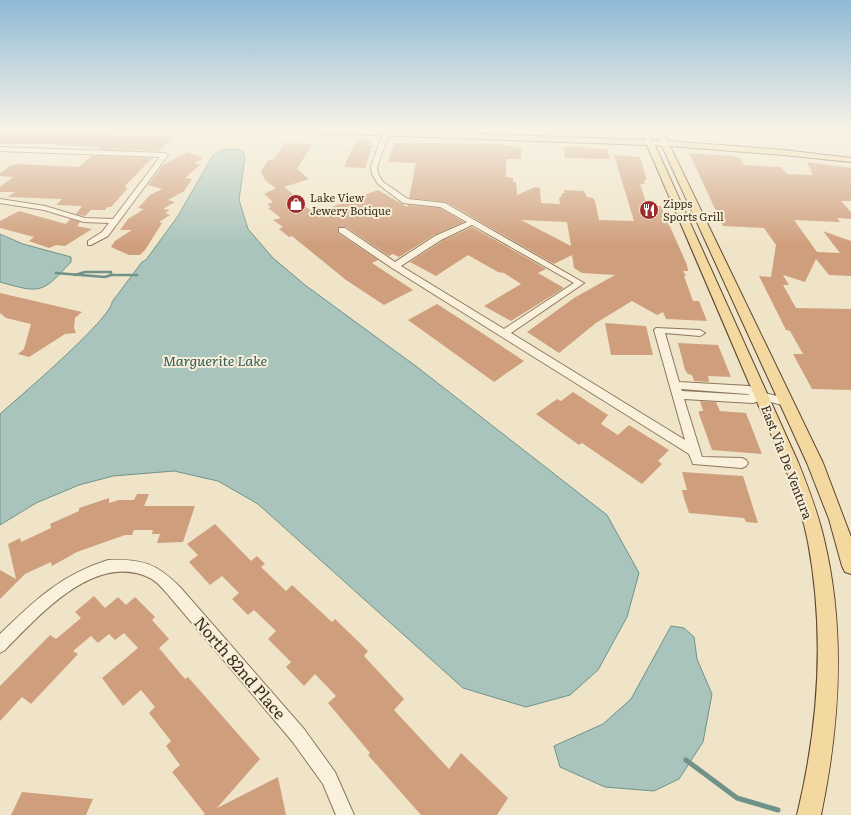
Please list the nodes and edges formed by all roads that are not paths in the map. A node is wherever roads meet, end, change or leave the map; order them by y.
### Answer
1 (154, 169) edge
2 (374, 169) edge
3 (667, 169) edge
4 (670, 169) edge
5 (0, 201) edge
6 (114, 221) junction
7 (471, 223) junction
8 (342, 230) dead end
9 (91, 243) dead end
10 (395, 266) junction
11 (504, 333) junction
12 (700, 333) dead end
13 (676, 390) junction
14 (761, 396) junction
15 (787, 402) junction
16 (694, 451) junction
17 (742, 463) dead end
18 (851, 566) edge
19 (0, 645) edge
20 (345, 815) edge
21 (809, 815) edge

1 - 6 street
2 - 7 street
3 - 14 main road, East Via De Ventura
4 - 15 main road, East Via De Ventura
5 - 6 street
6 - 9 street
7 - 10 street
7 - 11 street
8 - 10 street
10 - 11 street
11 - 16 street
12 - 13 street
13 - 14 street
13 - 16 street
14 - 15 street
14 - 21 main road, East Via De Ventura
15 - 18 main road, East Via De Ventura
16 - 17 street
19 - 20 street, North 82nd Place

